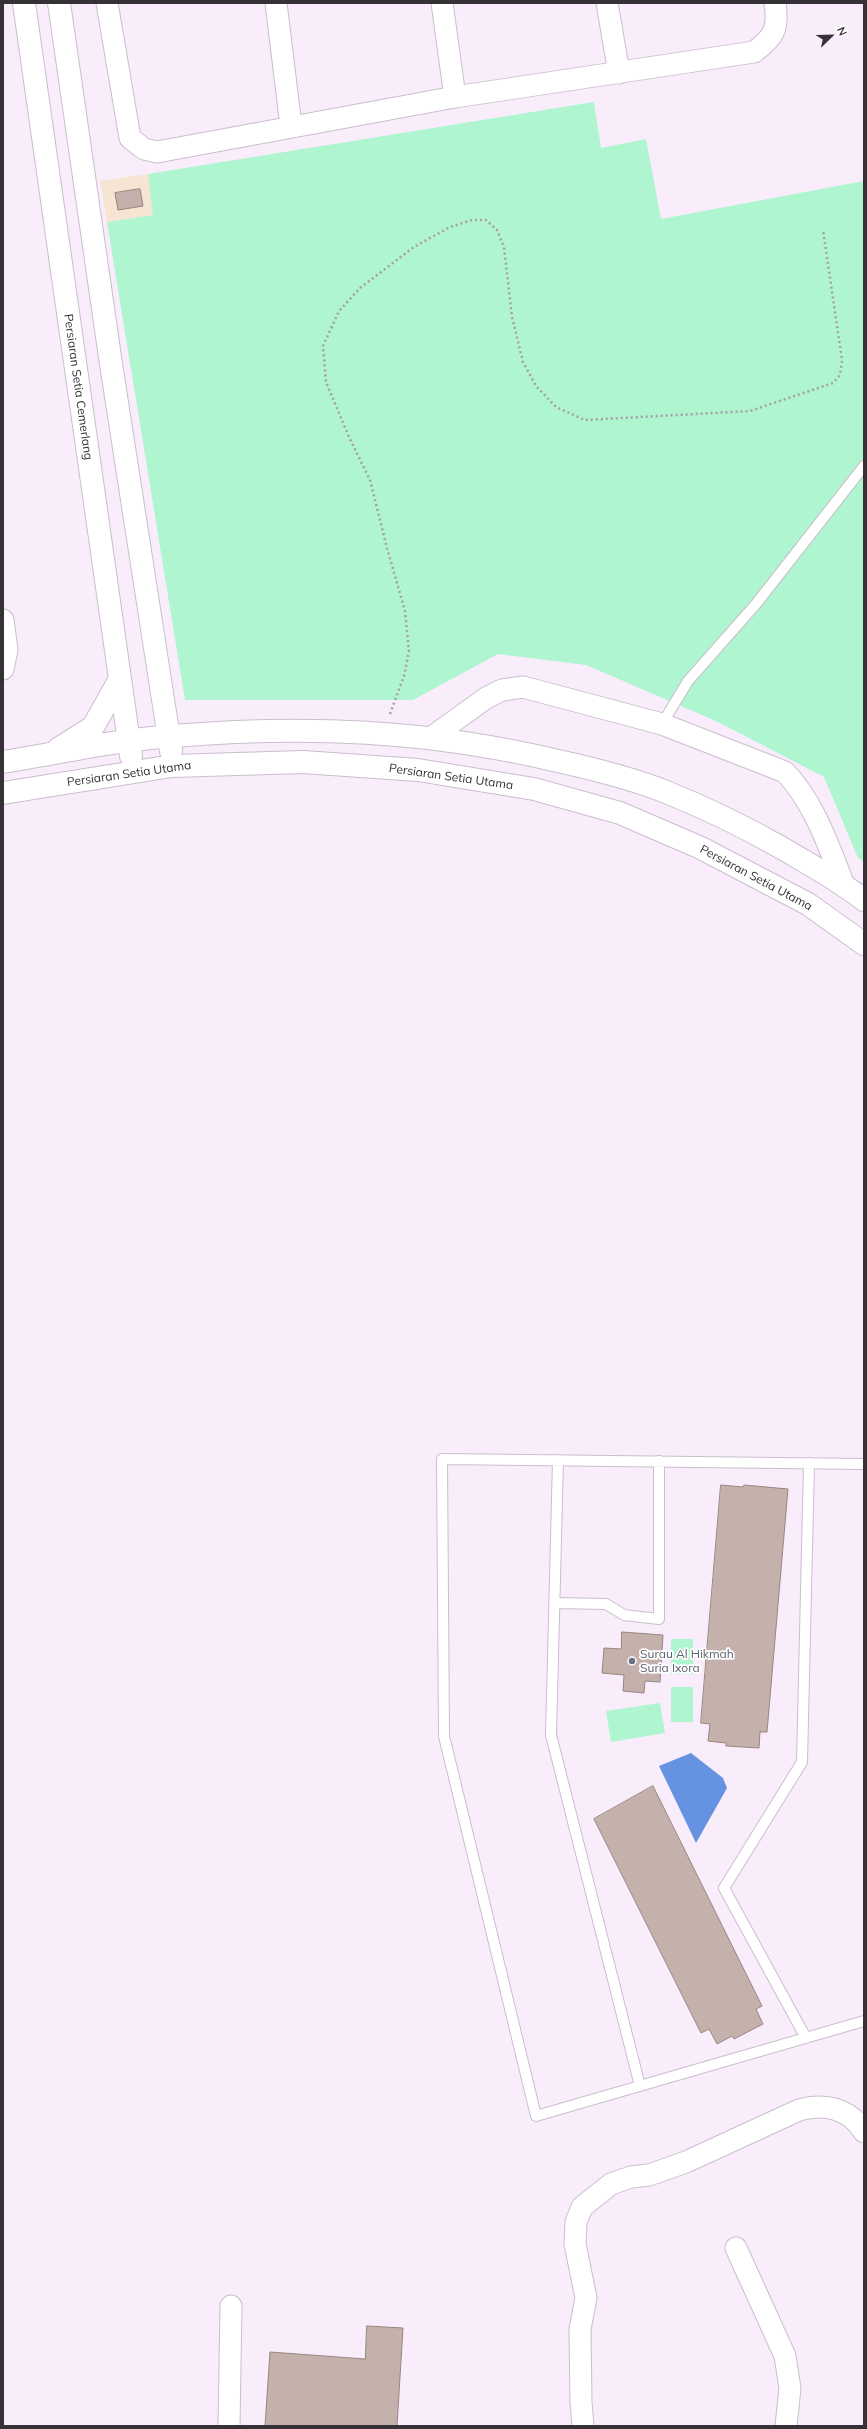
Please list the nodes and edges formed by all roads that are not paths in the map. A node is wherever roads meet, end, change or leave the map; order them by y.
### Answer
1 (24, 3) edge
2 (59, 3) edge
3 (107, 3) edge
4 (276, 3) edge
5 (442, 3) edge
6 (607, 3) edge
7 (776, 10) edge
8 (619, 73) junction
9 (455, 97) junction
10 (291, 126) junction
11 (864, 466) edge
12 (3, 620) edge
13 (4, 668) edge
14 (120, 679) junction
15 (662, 724) junction
16 (170, 736) junction
17 (432, 737) junction
18 (129, 741) junction
19 (51, 754) junction
20 (3, 762) edge
21 (172, 766) junction
22 (132, 772) junction
23 (3, 793) edge
24 (844, 885) junction
25 (864, 900) edge
26 (864, 944) edge
27 (558, 1460) junction
28 (659, 1461) junction
29 (810, 1463) junction
30 (864, 1464) edge
31 (554, 1603) junction
32 (864, 2022) edge
33 (806, 2038) junction
34 (640, 2086) junction
35 (864, 2132) edge
36 (736, 2248) dead end
37 (231, 2306) dead end
38 (229, 2426) edge
39 (583, 2426) edge
40 (786, 2426) edge

1 - 14 street, Persiaran Setia Cemerlang
2 - 16 street
3 - 10 street
4 - 10 street
5 - 9 street
6 - 8 street
7 - 8 street
8 - 9 street
9 - 10 street
11 - 15 lane
12 - 13 street
14 - 18 street, Persiaran Setia Cemerlang
14 - 19 street
15 - 17 street
15 - 24 street
16 - 17 street
16 - 18 street
16 - 21 street
17 - 24 street
18 - 19 street
18 - 22 street, Persiaran Setia Cemerlang
19 - 20 street
21 - 22 street, Persiaran Setia Utama
21 - 26 street, Persiaran Setia Utama
22 - 23 street, Persiaran Setia Utama
24 - 25 street
27 - 28 lane
27 - 31 lane
27 - 34 lane
28 - 29 lane
28 - 31 lane
29 - 30 lane
29 - 33 lane
31 - 34 lane
32 - 33 lane
33 - 34 lane
35 - 39 street
36 - 40 street
37 - 38 street

